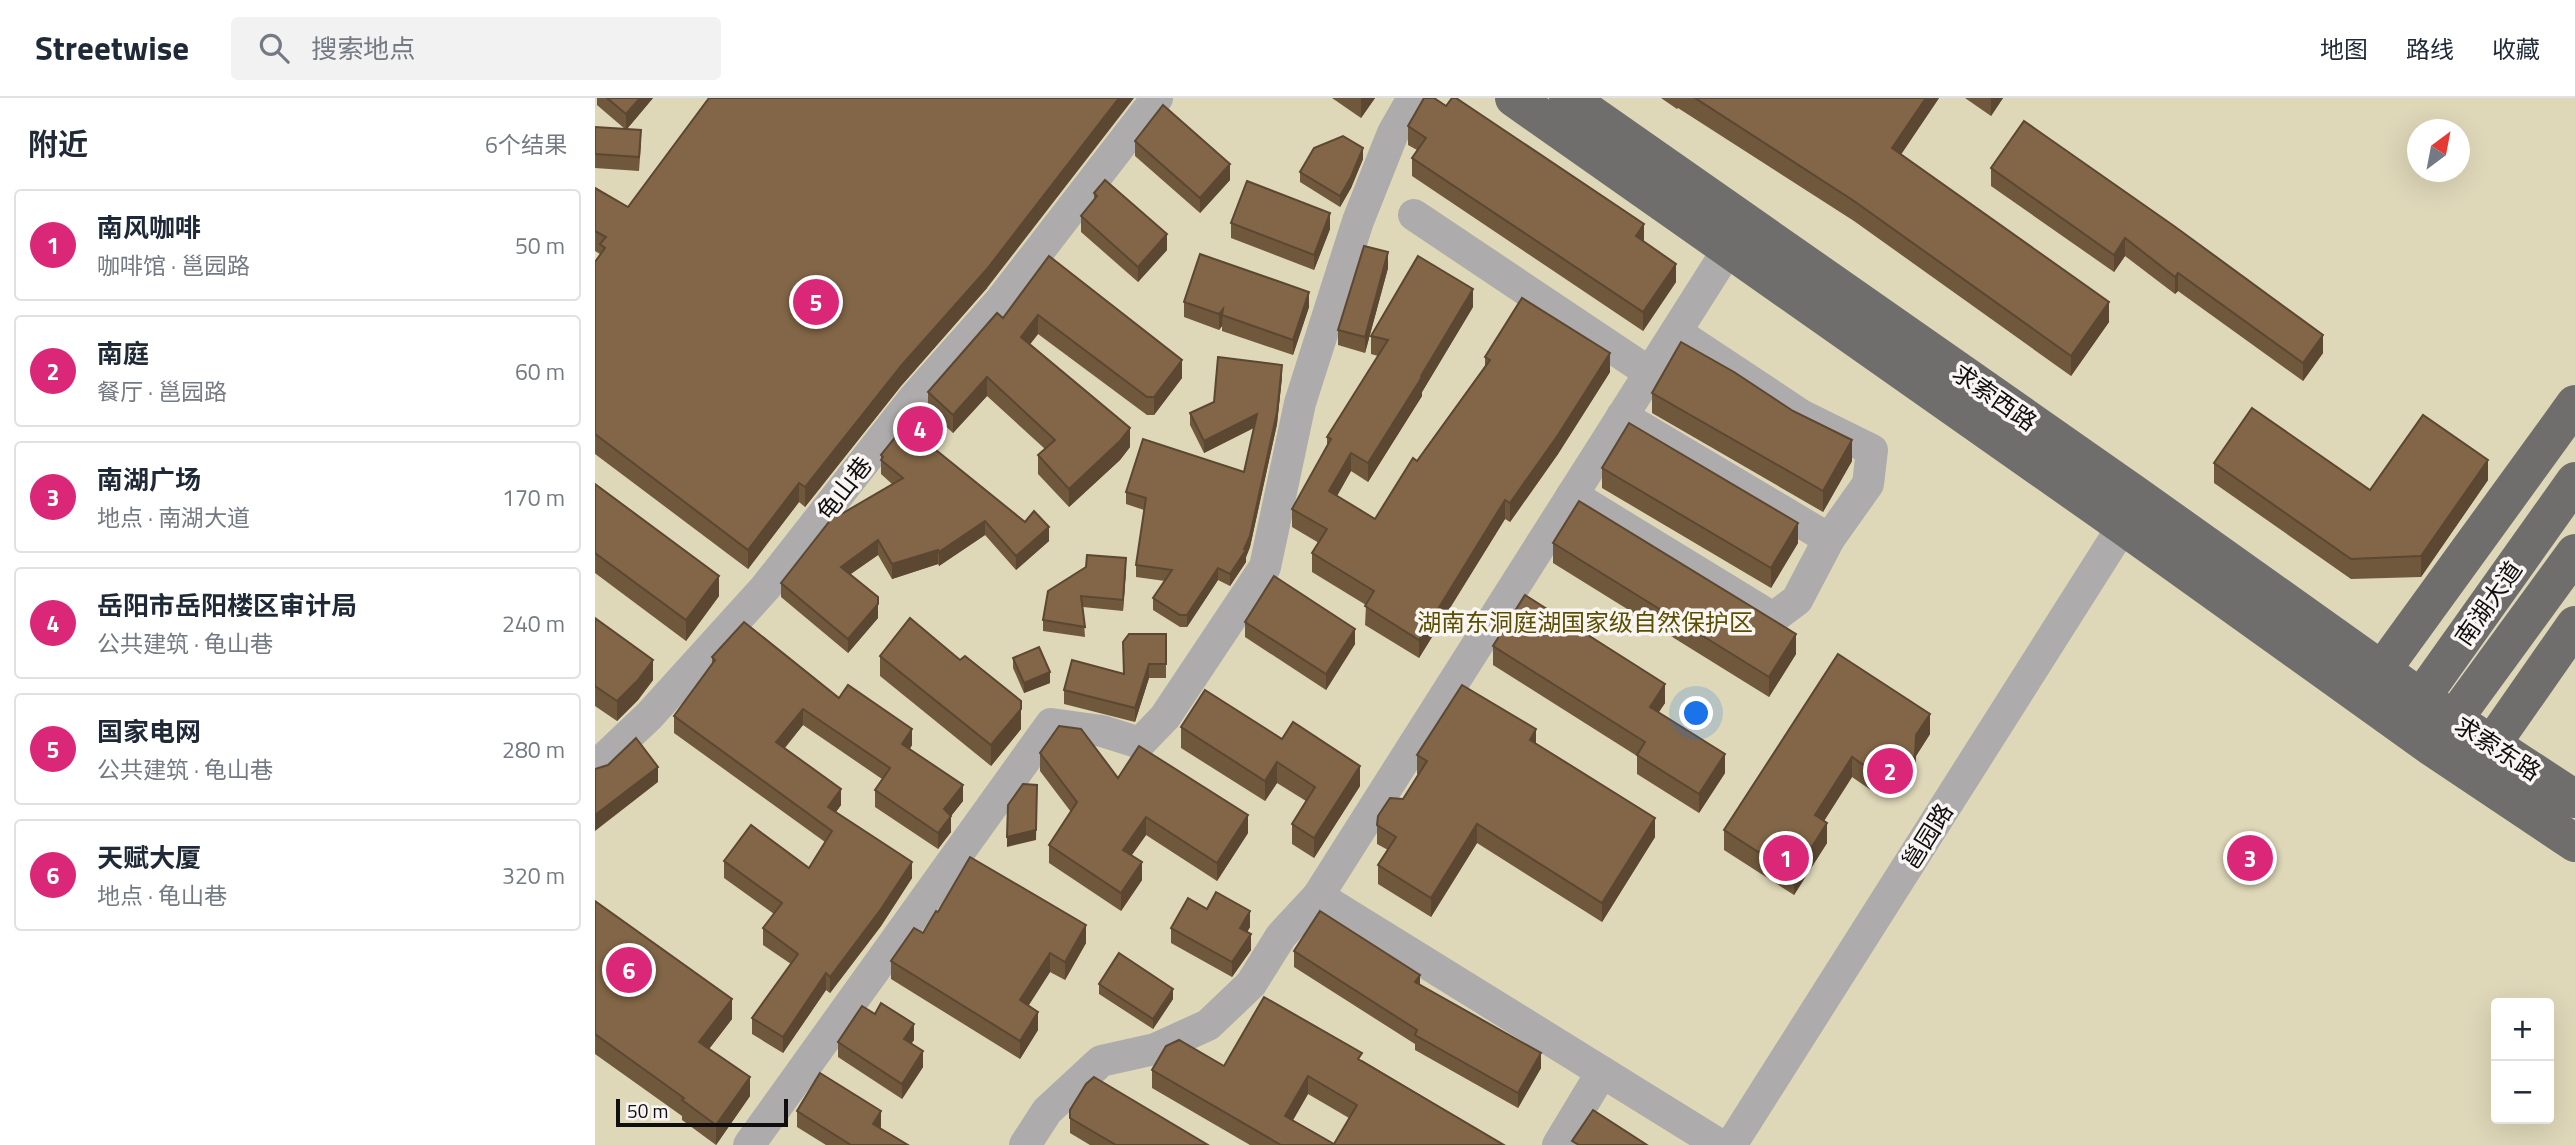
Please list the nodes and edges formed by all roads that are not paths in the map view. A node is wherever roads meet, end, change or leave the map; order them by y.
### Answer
1 (1157, 98) edge
2 (1413, 98) edge
3 (1514, 98) edge
4 (1568, 98) edge
5 (1414, 215) dead end
6 (1729, 248) junction
7 (1675, 332) junction
8 (1650, 373) junction
9 (2575, 404) edge
10 (1622, 416) junction
11 (2575, 481) edge
12 (1572, 495) junction
13 (2123, 526) junction
14 (1829, 539) junction
15 (2575, 554) edge
16 (2575, 625) edge
17 (2382, 670) junction
18 (2411, 712) junction
19 (2444, 733) junction
20 (2492, 744) junction
21 (595, 767) edge
22 (2575, 799) edge
23 (2575, 844) edge
24 (1318, 896) junction
25 (1602, 1072) junction
26 (749, 1145) edge
27 (1025, 1145) edge
28 (1558, 1145) edge
29 (1720, 1145) edge
30 (1731, 1145) edge

1 - 21 street, 龟山巷
2 - 26 street
3 - 6 main road, 求索西路
4 - 17 main road, 求索西路
5 - 8 street
6 - 7 street
6 - 13 main road, 求索西路
7 - 8 street
7 - 14 street
8 - 10 street
9 - 17 main road
10 - 12 street
10 - 14 street
11 - 18 main road, 南湖大道
12 - 14 street
12 - 24 street
13 - 18 main road, 求索西路
13 - 30 street, 邕园路
15 - 19 main road, 南湖大道
16 - 20 main road
17 - 18 main road, 求索西路
18 - 19 main road, 求索东路
19 - 20 main road, 求索东路
19 - 23 main road
20 - 22 main road, 求索东路
24 - 25 street
24 - 27 street
25 - 28 street
25 - 29 street

